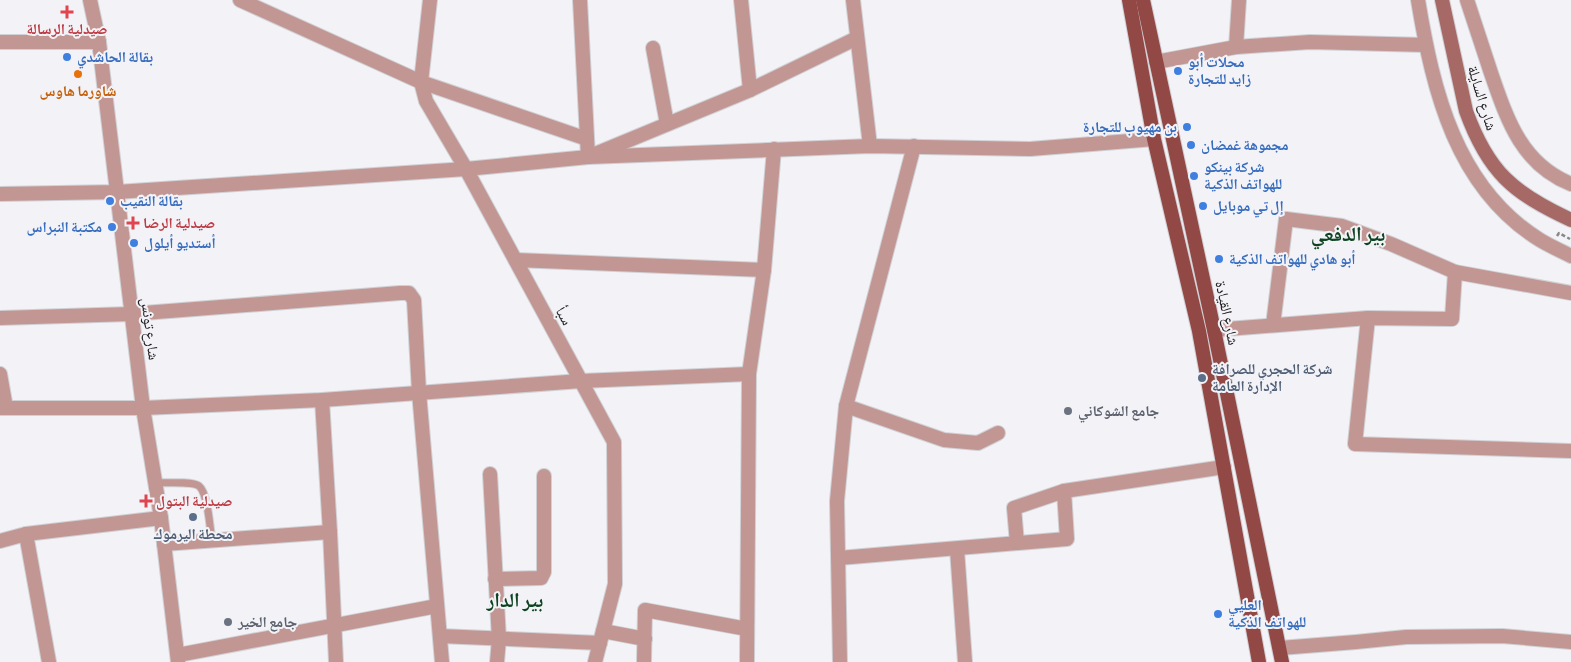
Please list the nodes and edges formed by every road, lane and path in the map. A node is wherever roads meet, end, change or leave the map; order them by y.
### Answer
1 (90, 0) edge
2 (430, 0) edge
3 (580, 0) edge
4 (741, 0) edge
5 (853, 0) edge
6 (1129, 0) edge
7 (1143, 0) edge
8 (1239, 0) edge
9 (1418, 0) edge
10 (1442, 0) edge
11 (1467, 0) edge
12 (243, 1) edge
13 (857, 38) junction
14 (0, 42) edge
15 (98, 42) junction
16 (1426, 45) junction
17 (1236, 47) junction
18 (653, 48) dead end
19 (1156, 62) junction
20 (421, 82) junction
21 (750, 90) junction
22 (667, 124) junction
23 (587, 139) junction
24 (1154, 139) junction
25 (870, 146) junction
26 (914, 146) junction
27 (774, 150) junction
28 (588, 157) junction
29 (466, 169) junction
30 (1571, 184) edge
31 (116, 192) junction
32 (0, 194) edge
33 (1571, 220) edge
34 (1559, 232) dead end
35 (1571, 240) edge
36 (1571, 256) edge
37 (516, 260) junction
38 (764, 270) junction
39 (1455, 272) junction
40 (1571, 293) edge
41 (131, 314) junction
42 (0, 318) edge
43 (1368, 318) junction
44 (1273, 325) junction
45 (1214, 330) junction
46 (0, 374) edge
47 (749, 374) junction
48 (581, 381) junction
49 (419, 392) junction
50 (322, 400) junction
51 (846, 406) junction
52 (3, 408) edge
53 (143, 408) junction
54 (998, 433) dead end
55 (1571, 451) edge
56 (1224, 467) junction
57 (490, 474) dead end
58 (544, 476) dead end
59 (155, 483) junction
60 (1064, 492) junction
61 (161, 518) junction
62 (330, 532) junction
63 (26, 534) junction
64 (212, 540) junction
65 (0, 541) edge
66 (1017, 543) junction
67 (164, 544) junction
68 (957, 549) junction
69 (839, 558) junction
70 (495, 579) junction
71 (437, 606) junction
72 (334, 625) junction
73 (746, 629) junction
74 (440, 636) junction
75 (601, 637) junction
76 (498, 639) junction
77 (644, 639) junction
78 (1571, 642) edge
79 (1280, 648) junction
80 (178, 659) edge
81 (49, 662) edge
82 (336, 662) edge
83 (442, 662) edge
84 (497, 662) edge
85 (595, 662) edge
86 (644, 662) edge
87 (747, 662) edge
88 (840, 662) edge
89 (965, 662) edge
90 (1258, 662) edge
91 (1282, 662) edge

1 - 15 street, شارع تونس
2 - 20 street, سبأ
3 - 23 street
4 - 21 street
5 - 13 street
6 - 24 main road, شارع القيادة
7 - 19 main road, شارع القيادة
8 - 17 street
9 - 16 street
10 - 33 main road, شارع السايلة
11 - 30 street
12 - 20 street
13 - 21 street
13 - 25 street
14 - 15 street
15 - 31 street, شارع تونس
16 - 17 street
16 - 36 street
17 - 19 street
18 - 22 street
19 - 45 main road, شارع القيادة
20 - 23 street
20 - 29 street, سبأ
21 - 22 street
22 - 28 street
23 - 28 street
24 - 26 street
24 - 56 main road, شارع القيادة
25 - 26 street
25 - 27 street
26 - 51 street
27 - 28 street
27 - 38 street
28 - 29 street
29 - 31 street
29 - 37 street, سبأ
31 - 32 street
31 - 41 street, شارع تونس
34 - 35 path
37 - 38 street
37 - 48 street, سبأ
38 - 47 street
39 - 40 street
39 - 43 street
39 - 44 street
41 - 42 street
41 - 49 street
41 - 53 street, شارع تونس
43 - 44 street
43 - 55 street
44 - 45 street
45 - 79 main road, شارع القيادة
46 - 52 street
47 - 48 street
47 - 73 street
48 - 49 street
48 - 75 street, سبأ
49 - 50 street
49 - 71 street
50 - 53 street
50 - 62 street
51 - 54 street
51 - 69 street
52 - 53 street
53 - 59 street, شارع تونس
56 - 60 street
56 - 90 main road, شارع القيادة
57 - 70 street
58 - 70 street
59 - 61 street, شارع تونس
59 - 64 lane
60 - 66 street
60 - 66 street
61 - 63 street
61 - 67 street, شارع تونس
62 - 64 street
62 - 72 street
63 - 65 street
63 - 81 street
64 - 67 street
66 - 68 street
67 - 80 street, شارع تونس
68 - 69 street
68 - 89 street
69 - 88 street
70 - 76 street
71 - 72 street
71 - 74 street
72 - 80 street
72 - 82 street
73 - 77 street
73 - 87 street
74 - 76 street
74 - 83 street
75 - 76 street
75 - 77 street
75 - 85 street, سبأ
76 - 84 street
77 - 86 street
78 - 79 street
79 - 91 main road, شارع القيادة

